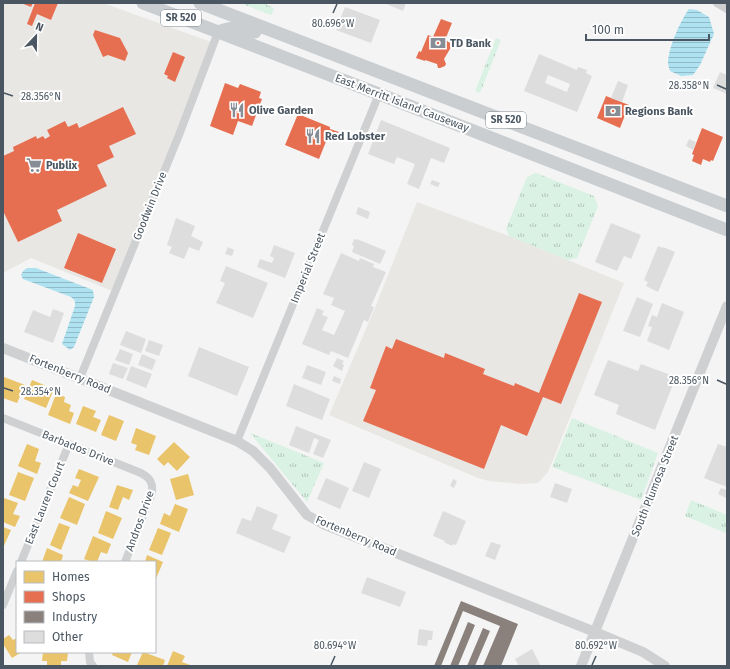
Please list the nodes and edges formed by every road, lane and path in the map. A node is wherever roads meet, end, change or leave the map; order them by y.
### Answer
1 (143, 3) edge
2 (200, 3) edge
3 (716, 3) edge
4 (727, 8) edge
5 (218, 32) junction
6 (275, 32) junction
7 (379, 94) junction
8 (727, 206) edge
9 (727, 230) edge
10 (727, 306) edge
11 (3, 348) edge
12 (80, 378) junction
13 (3, 418) edge
14 (237, 441) junction
15 (69, 444) junction
16 (151, 480) joint
17 (21, 561) edge
18 (125, 561) edge
19 (16, 573) edge
20 (3, 605) edge
21 (595, 632) junction
22 (90, 653) edge
23 (92, 664) edge
24 (581, 666) edge
25 (665, 666) edge

1 - 5 main road, East Merritt Island Causeway / SR 520
2 - 6 main road, East Merritt Island Causeway / SR 520
3 - 4 street
5 - 6 main road
5 - 7 main road, East Merritt Island Causeway / SR 520
5 - 12 street, Goodwin Drive
6 - 8 main road, East Merritt Island Causeway / SR 520
7 - 9 main road, East Merritt Island Causeway / SR 520
7 - 14 street, Imperial Street
10 - 21 street, South Plumosa Street
11 - 12 street, Fortenberry Road
12 - 14 street, Fortenberry Road
13 - 15 street, Barbados Drive
14 - 21 street, Fortenberry Road
15 - 16 street, Barbados Drive
15 - 17 street, East Lauren Court
16 - 18 street, Andros Drive
19 - 20 street
21 - 24 street, South Plumosa Street
21 - 25 street, Fortenberry Road
22 - 23 street

